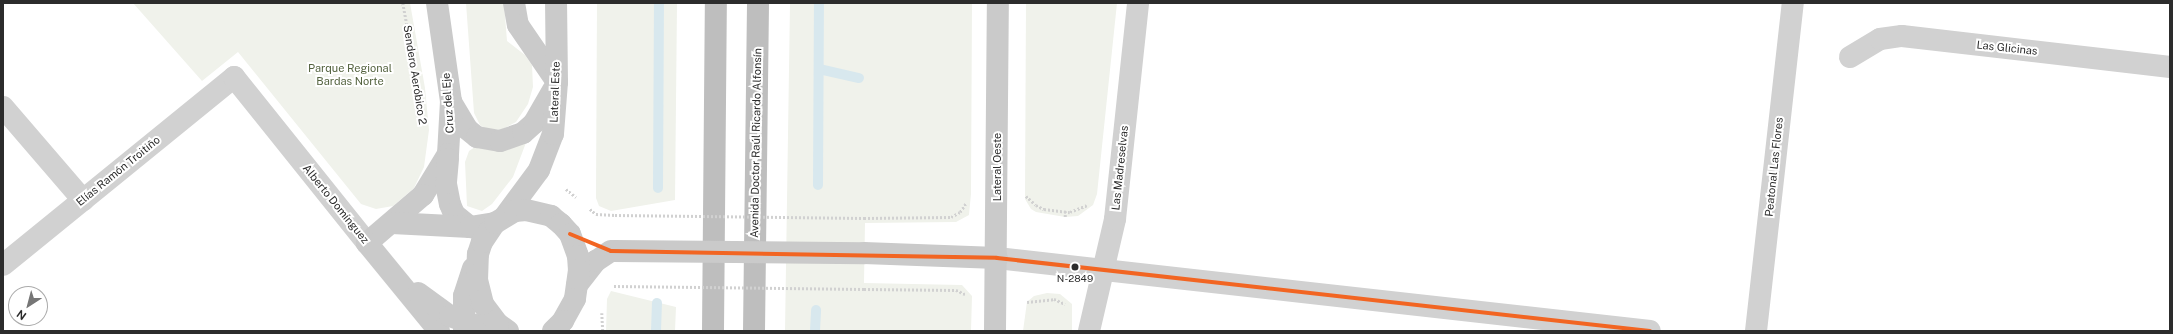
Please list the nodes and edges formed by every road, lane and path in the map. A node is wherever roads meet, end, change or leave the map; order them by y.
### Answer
1 (403, 3) edge
2 (437, 3) edge
3 (514, 3) edge
4 (556, 3) edge
5 (716, 3) edge
6 (758, 3) edge
7 (998, 3) edge
8 (1138, 3) edge
9 (1793, 3) edge
10 (1850, 58) dead end
11 (414, 65) dead end
12 (2170, 67) edge
13 (234, 77) joint
14 (557, 82) junction
15 (451, 101) junction
16 (3, 106) edge
17 (448, 154) junction
18 (1024, 193) dead end
19 (968, 199) dead end
20 (83, 200) junction
21 (1090, 200) dead end
22 (1065, 211) junction
23 (615, 215) dead end
24 (1065, 217) dead end
25 (500, 219) junction
26 (392, 223) junction
27 (470, 227) junction
28 (570, 234) junction
29 (367, 243) junction
30 (612, 250) junction
31 (478, 254) junction
32 (997, 258) junction
33 (3, 265) edge
34 (1102, 270) junction
35 (392, 272) junction
36 (578, 285) junction
37 (614, 286) dead end
38 (1055, 294) dead end
39 (969, 296) dead end
40 (1054, 299) junction
41 (1027, 302) dead end
42 (1068, 308) dead end
43 (464, 326) edge
44 (558, 328) edge
45 (439, 331) edge
46 (490, 331) edge
47 (508, 331) edge
48 (713, 331) edge
49 (754, 331) edge
50 (995, 331) edge
51 (1089, 331) edge
52 (1650, 331) edge
53 (1756, 331) edge

1 - 11 path, Sendero Aeróbico 2
2 - 15 main road, Cruz del Eje
3 - 14 main road
4 - 14 main road, Lateral Este
5 - 48 highway
6 - 49 highway, Avenida Doctor Raúl Ricardo Alfonsín
7 - 32 main road, Lateral Oeste
8 - 34 street, Las Madreselvas
9 - 53 street, Peatonal Las Flores
10 - 12 street, Las Glicinas
13 - 20 street, Elías Ramón Troitiño
13 - 29 street, Alberto Domínguez
14 - 15 main road
14 - 25 main road, Lateral Este
15 - 17 main road, Cruz del Eje
16 - 20 street
17 - 26 main road, Cruz del Eje
17 - 27 main road
18 - 22 path
19 - 23 path, bridge
20 - 33 street, Elías Ramón Troitiño
21 - 22 path
22 - 24 path
25 - 27 main road
25 - 28 main road
25 - 31 main road, Lateral Este
26 - 27 main road
26 - 29 main road, Cruz del Eje
28 - 30 main road
28 - 36 main road
29 - 35 main road, Alberto Domínguez
30 - 32 main road, bridge
30 - 36 main road
31 - 43 main road, Lateral Este
31 - 47 main road
32 - 34 street
32 - 50 main road, Lateral Oeste
34 - 51 street, Las Madreselvas
34 - 52 street
35 - 43 main road
35 - 45 main road, Alberto Domínguez
36 - 44 main road
37 - 39 path, bridge
38 - 40 path
40 - 41 path
40 - 42 path
43 - 46 main road

